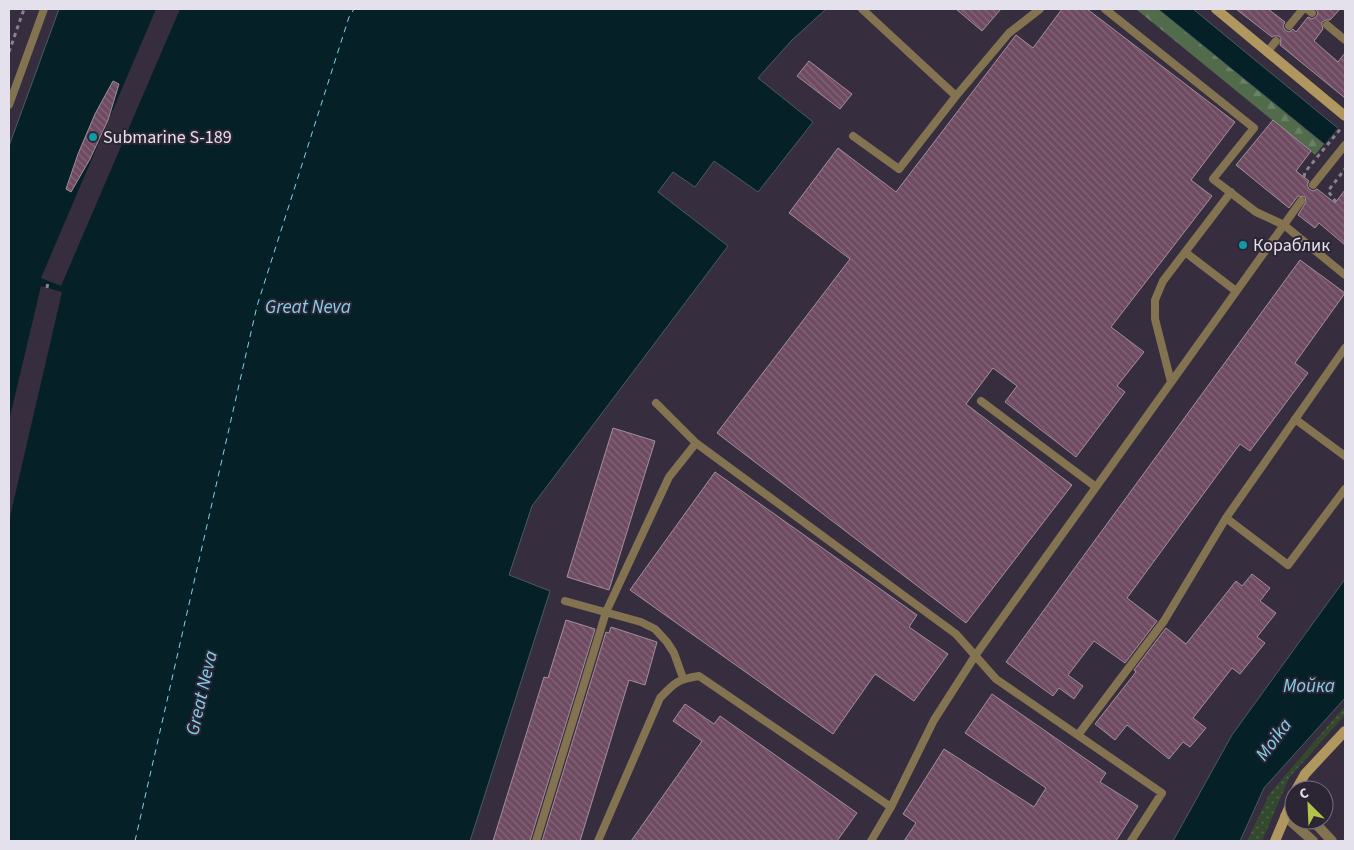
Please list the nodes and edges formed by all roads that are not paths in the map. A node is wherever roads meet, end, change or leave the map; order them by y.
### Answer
1 (44, 9) edge
2 (862, 9) edge
3 (1040, 9) edge
4 (1105, 9) edge
5 (1216, 9) edge
6 (1302, 9) edge
7 (1327, 25) dead end
8 (1289, 26) dead end
9 (1345, 40) edge
10 (1276, 41) dead end
11 (1268, 51) junction
12 (956, 96) junction
13 (9, 105) edge
14 (1345, 116) edge
15 (853, 136) dead end
16 (1345, 145) edge
17 (1314, 185) dead end
18 (1231, 192) junction
19 (1301, 201) dead end
20 (1284, 225) junction
21 (1185, 252) junction
22 (1345, 275) edge
23 (1236, 291) junction
24 (1345, 348) edge
25 (1172, 382) junction
26 (981, 401) dead end
27 (656, 404) dead end
28 (1296, 419) junction
29 (696, 443) junction
30 (1345, 456) edge
31 (1096, 487) junction
32 (1345, 489) edge
33 (1226, 518) junction
34 (565, 601) dead end
35 (606, 612) junction
36 (975, 656) junction
37 (683, 678) junction
38 (1345, 730) edge
39 (1078, 735) junction
40 (1302, 780) edge
41 (891, 807) junction
42 (1284, 827) edge
43 (1302, 830) edge
44 (1321, 830) edge
45 (536, 841) edge
46 (598, 841) edge
47 (871, 841) edge
48 (1132, 841) edge
49 (1275, 841) edge
50 (1313, 841) edge
51 (1332, 841) edge

1 - 13 lane
2 - 12 lane
3 - 12 lane
4 - 18 lane
5 - 11 main road
6 - 8 lane
7 - 9 lane
10 - 11 lane
11 - 14 main road
12 - 15 lane
16 - 17 lane
18 - 20 lane
18 - 21 lane
19 - 20 lane
20 - 22 lane
20 - 23 lane
21 - 23 lane
21 - 25 lane
23 - 25 lane
24 - 28 lane
25 - 31 lane
26 - 31 lane
27 - 29 lane
28 - 30 lane
28 - 33 lane
29 - 35 lane
29 - 36 lane
31 - 36 lane
32 - 33 lane
33 - 39 lane
34 - 35 lane
35 - 37 lane
35 - 45 lane
36 - 39 lane
36 - 41 lane
37 - 41 lane
37 - 46 lane
38 - 40 main road
39 - 48 lane
41 - 47 lane
42 - 49 main road
43 - 50 street
44 - 51 street

